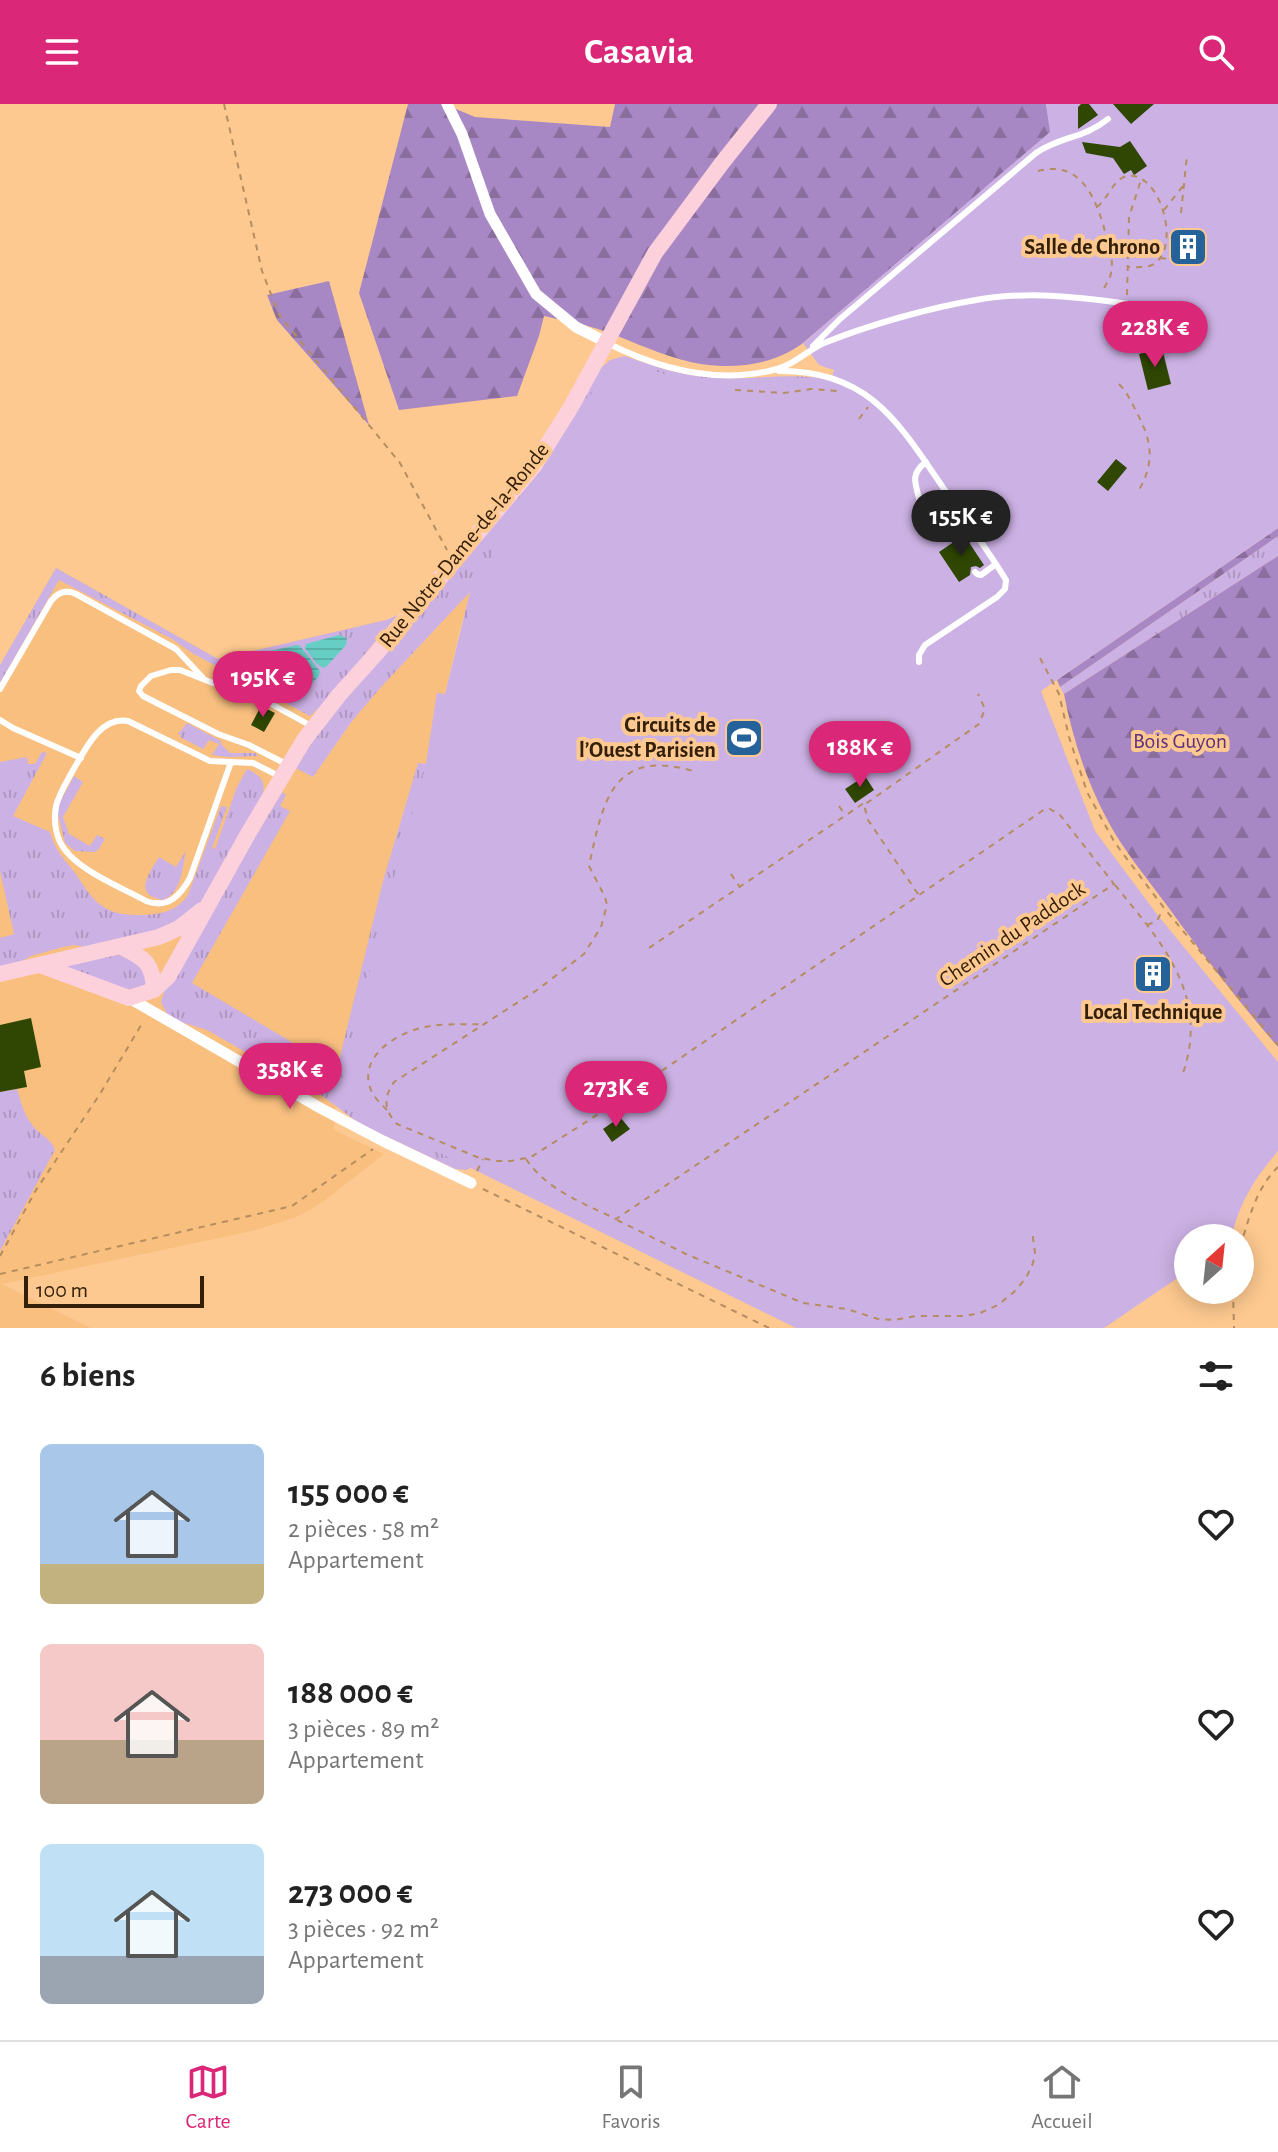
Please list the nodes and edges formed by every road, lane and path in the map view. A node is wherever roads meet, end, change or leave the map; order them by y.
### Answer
1 (224, 104) edge
2 (769, 104) edge
3 (451, 106) edge
4 (1108, 119) dead end
5 (1187, 155) dead end
6 (1038, 171) dead end
7 (1141, 179) junction
8 (1183, 185) junction
9 (1097, 207) junction
10 (1163, 211) junction
11 (1181, 213) dead end
12 (1160, 258) junction
13 (1198, 262) dead end
14 (1127, 267) junction
15 (1096, 301) junction
16 (1127, 304) junction
17 (1175, 310) dead end
18 (606, 342) junction
19 (811, 349) junction
20 (763, 372) junction
21 (1119, 384) dead end
22 (853, 387) junction
23 (735, 390) dead end
24 (873, 400) junction
25 (859, 419) dead end
26 (926, 462) junction
27 (1139, 490) dead end
28 (920, 502) dead end
29 (453, 562) junction
30 (996, 564) junction
31 (975, 572) dead end
32 (1040, 658) dead end
33 (919, 662) dead end
34 (205, 681) junction
35 (0, 689) edge
36 (978, 694) dead end
37 (0, 720) edge
38 (313, 727) junction
39 (81, 758) junction
40 (231, 762) junction
41 (284, 771) junction
42 (693, 771) dead end
43 (865, 802) junction
44 (839, 806) dead end
45 (845, 816) junction
46 (731, 874) dead end
47 (1114, 884) junction
48 (740, 887) junction
49 (919, 895) junction
50 (209, 903) junction
51 (1164, 908) junction
52 (1147, 925) junction
53 (122, 947) junction
54 (649, 948) dead end
55 (40, 965) junction
56 (0, 974) edge
57 (154, 990) junction
58 (129, 998) junction
59 (150, 1010) junction
60 (483, 1024) junction
61 (1278, 1045) edge
62 (574, 1067) dead end
63 (1182, 1076) dead end
64 (388, 1111) junction
65 (600, 1113) junction
66 (383, 1141) junction
67 (483, 1158) junction
68 (526, 1159) junction
69 (1278, 1167) edge
70 (471, 1183) junction
71 (616, 1219) junction
72 (1248, 1224) edge
73 (1032, 1230) dead end
74 (0, 1256) edge
75 (0, 1274) edge
76 (1233, 1304) edge
77 (769, 1328) edge
78 (1234, 1328) edge

1 - 29 path
2 - 18 main road, Rue Notre-Dame-de-la-Ronde
3 - 18 street
4 - 19 lane
5 - 8 path
6 - 9 path
7 - 9 path
7 - 10 path
7 - 14 path
8 - 10 path
8 - 11 path
9 - 15 path
10 - 12 path
12 - 13 path
12 - 14 path
14 - 16 path
15 - 16 lane
15 - 19 lane
16 - 17 lane
18 - 20 lane
18 - 29 main road, Rue Notre-Dame-de-la-Ronde
19 - 20 lane
20 - 22 lane
21 - 27 path
22 - 23 path
22 - 24 lane
24 - 25 path
24 - 26 lane
26 - 28 lane
26 - 30 lane
29 - 38 main road, Rue Notre-Dame-de-la-Ronde
30 - 31 lane
30 - 33 lane
32 - 51 path
34 - 35 lane
34 - 38 lane
34 - 41 lane
36 - 43 path
37 - 39 lane
38 - 41 main road, Rue Notre-Dame-de-la-Ronde
39 - 40 lane
39 - 40 lane
40 - 41 lane
41 - 50 main road, Rue Notre-Dame-de-la-Ronde
42 - 60 path
43 - 45 path
43 - 49 path
44 - 45 path
45 - 48 path
46 - 48 path
47 - 49 path, Chemin du Paddock
47 - 52 path
47 - 71 path, Chemin du Paddock
48 - 54 path
49 - 65 path, Chemin du Paddock
50 - 53 main road, Rue Notre-Dame-de-la-Ronde
50 - 57 main road, Rue Notre-Dame-de-la-Ronde
51 - 52 path
51 - 61 path
52 - 63 path
53 - 55 main road, Rue Notre-Dame-de-la-Ronde
53 - 57 main road
55 - 56 main road, Rue Notre-Dame-de-la-Ronde
55 - 58 main road
57 - 58 main road
58 - 59 street
59 - 66 street
59 - 74 path
60 - 64 path
60 - 64 path
62 - 65 path
64 - 67 path
65 - 68 path, Chemin du Paddock
66 - 70 street
66 - 75 path
67 - 68 path
67 - 70 path
68 - 71 path
69 - 72 path
70 - 77 path
71 - 73 path
76 - 78 path

